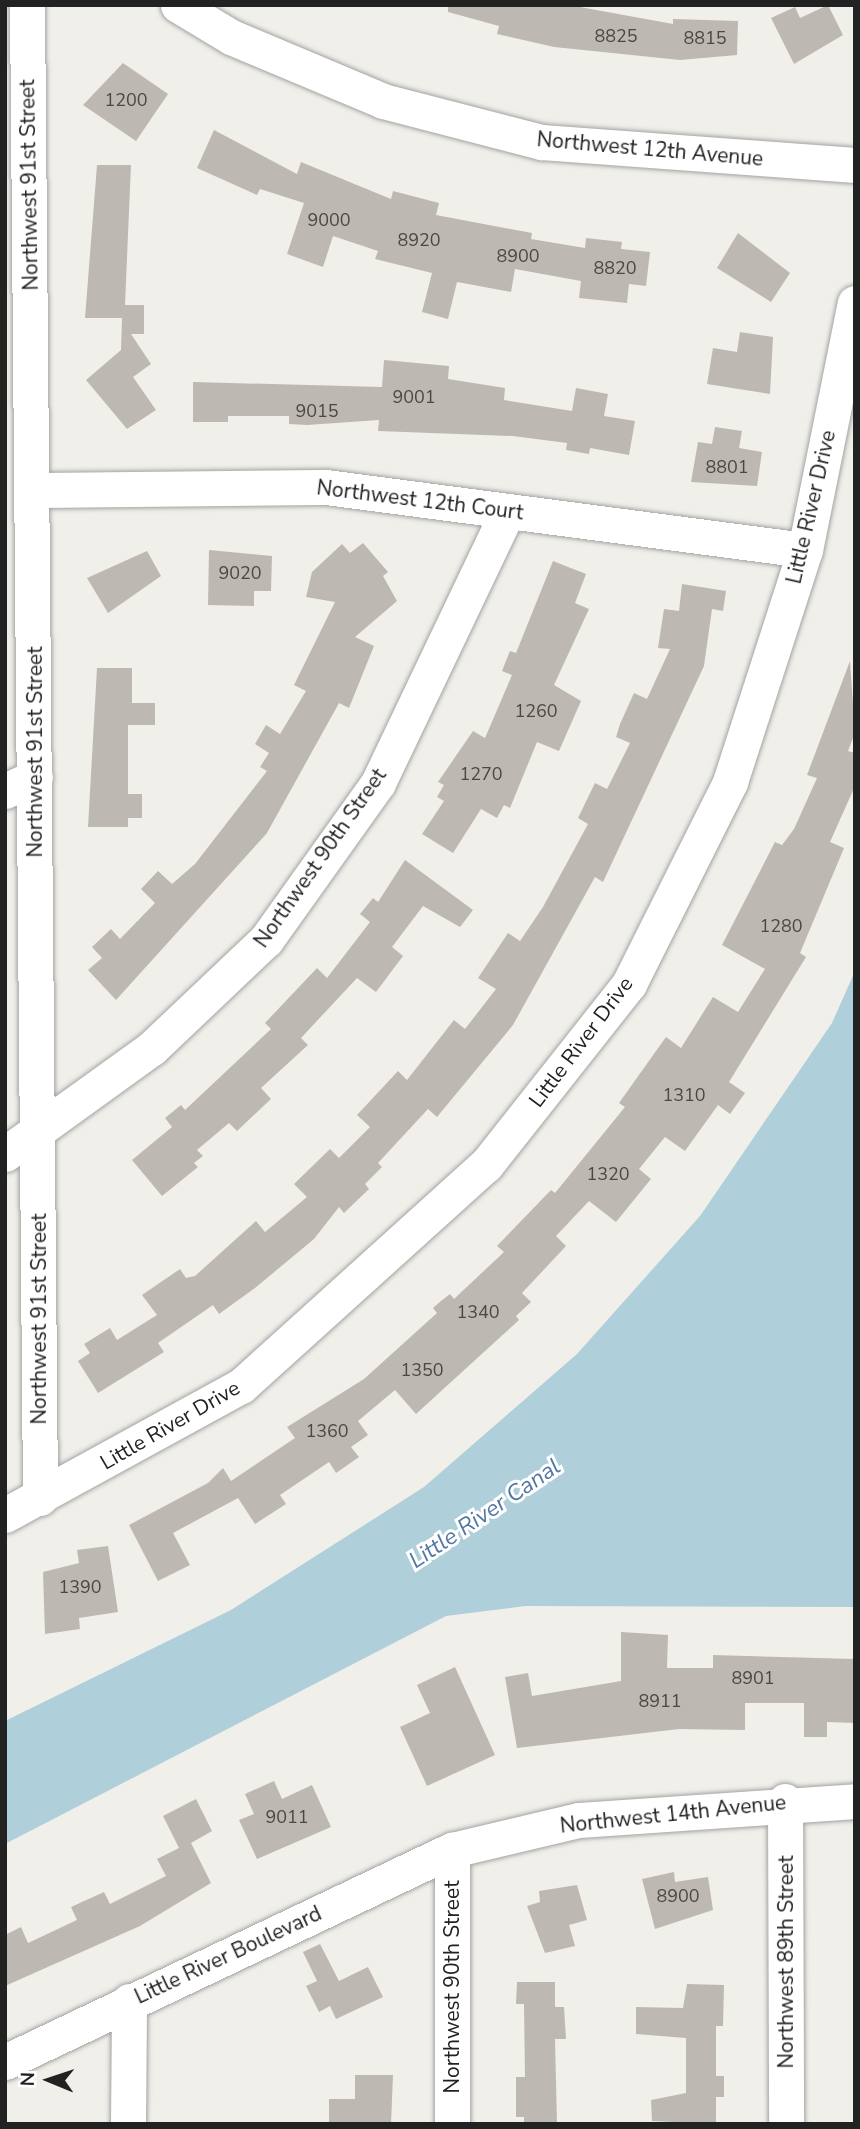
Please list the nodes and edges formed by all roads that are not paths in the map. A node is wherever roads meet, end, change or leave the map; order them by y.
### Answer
1 (27, 5) edge
2 (178, 5) edge
3 (855, 165) edge
4 (855, 303) edge
5 (33, 490) junction
6 (508, 510) junction
7 (805, 550) junction
8 (20, 784) edge
9 (37, 1131) junction
10 (5, 1154) edge
11 (40, 1498) junction
12 (5, 1515) edge
13 (785, 1801) junction
14 (855, 1801) edge
15 (452, 1850) junction
16 (129, 2001) junction
17 (5, 2062) edge
18 (128, 2124) edge
19 (452, 2124) edge
20 (786, 2124) edge

1 - 5 street, Northwest 91st Street
2 - 3 street, Northwest 12th Avenue
4 - 7 street, Little River Drive
5 - 6 street, Northwest 12th Court
5 - 8 street, Northwest 91st Street
6 - 7 street, Northwest 12th Court
6 - 9 street, Northwest 90th Street
7 - 11 street, Little River Drive
8 - 9 street, Northwest 91st Street
9 - 10 street, Northwest 90th Street
9 - 11 street, Northwest 91st Street
11 - 12 street, Little River Drive
13 - 14 street, Northwest 14th Avenue
13 - 15 street, Northwest 14th Avenue
13 - 20 street, Northwest 89th Street
15 - 16 street, Little River Boulevard
15 - 19 street, Northwest 90th Street
16 - 17 street, Little River Boulevard
16 - 18 street

